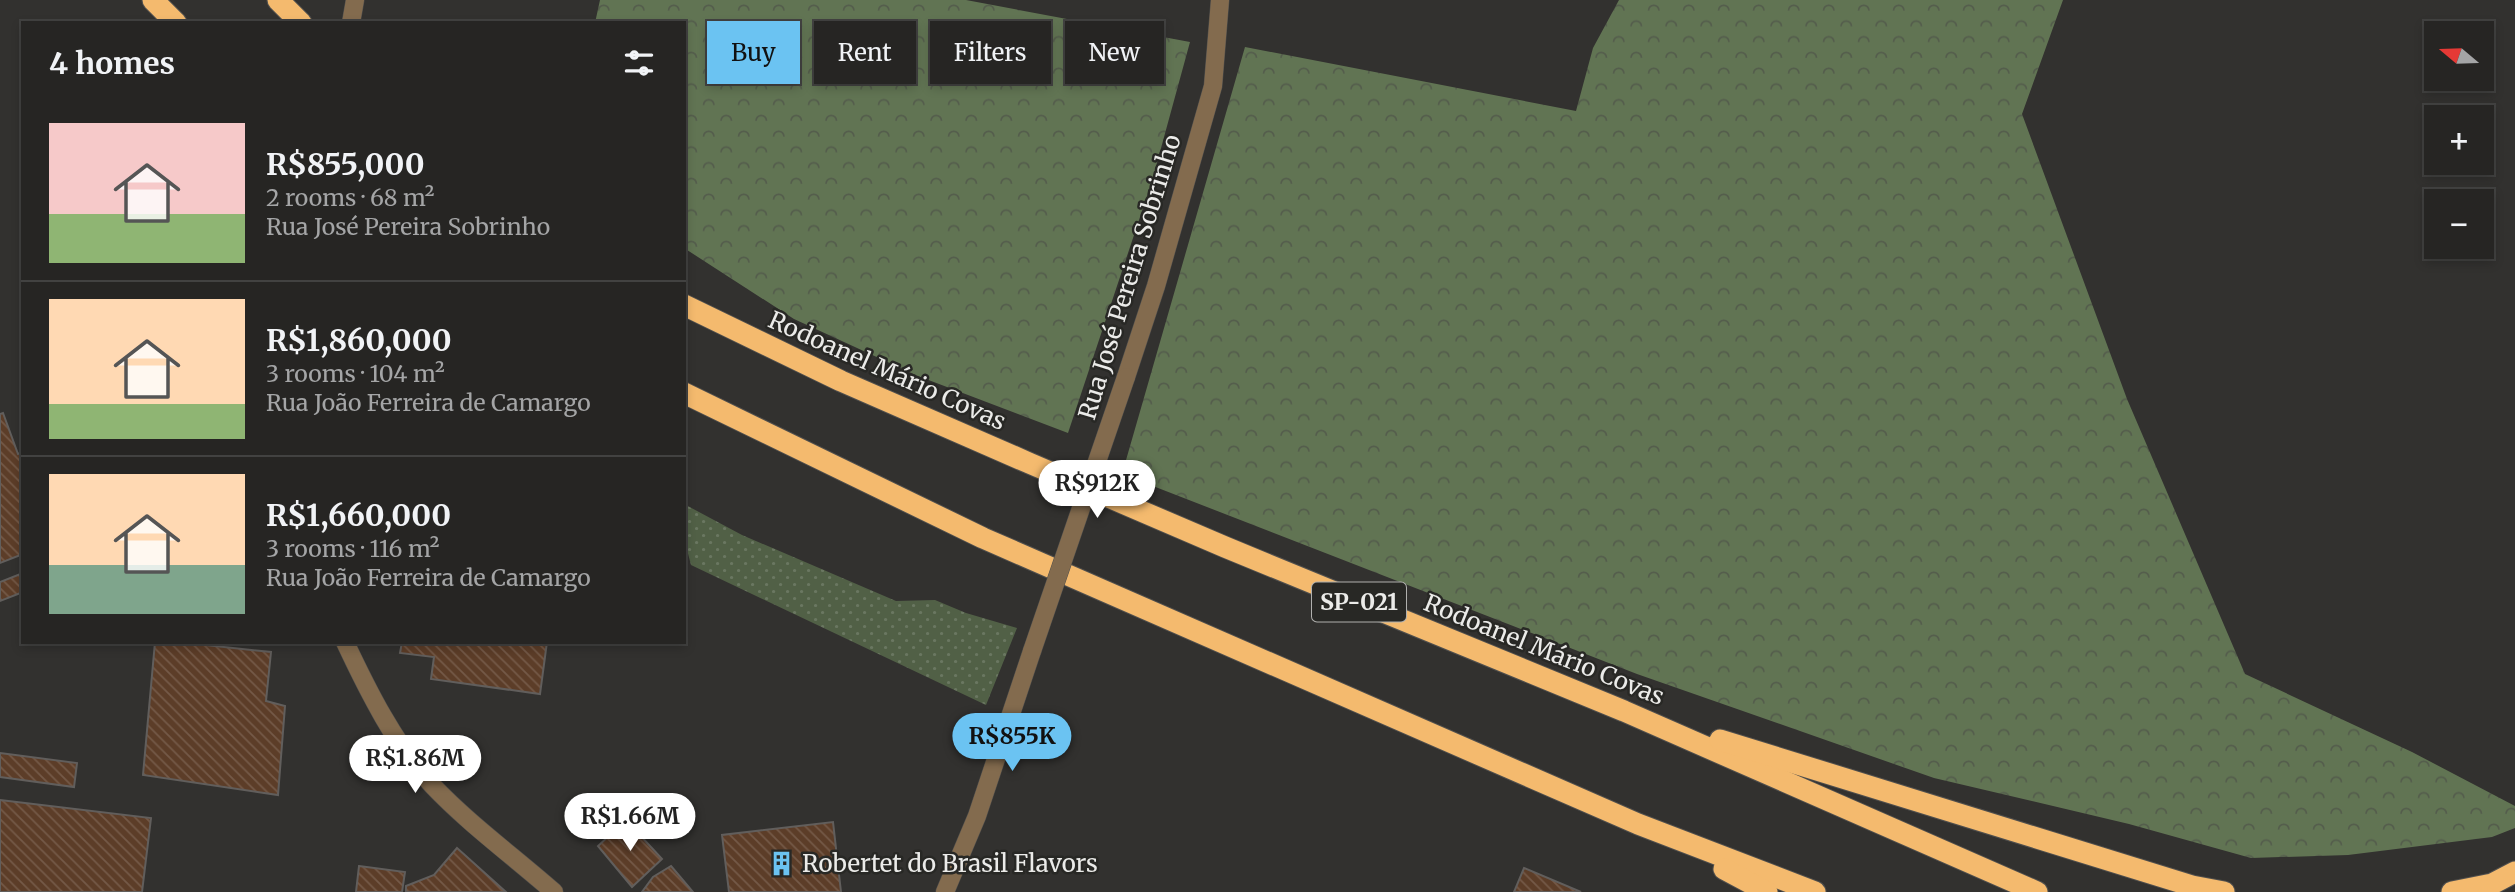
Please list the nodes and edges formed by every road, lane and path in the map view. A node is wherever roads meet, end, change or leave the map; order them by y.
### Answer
1 (153, 0) edge
2 (278, 0) edge
3 (355, 0) edge
4 (1220, 0) edge
5 (174, 21) edge
6 (299, 21) edge
7 (351, 21) edge
8 (686, 306) edge
9 (686, 394) edge
10 (346, 644) edge
11 (1624, 711) junction
12 (1638, 824) junction
13 (2515, 872) edge
14 (946, 888) edge
15 (554, 892) edge
16 (1767, 892) edge
17 (1815, 892) edge
18 (2037, 892) edge
19 (2224, 892) edge
20 (2452, 892) edge

1 - 5 highway
2 - 6 highway
3 - 7 street
4 - 14 street, Rua José Pereira Sobrinho, bridge
8 - 11 highway, Rodoanel Mário Covas / SP-021
9 - 12 highway
10 - 15 street
11 - 18 highway, Rodoanel Mário Covas / SP-021
11 - 19 highway
12 - 16 highway
12 - 17 highway
13 - 20 highway

